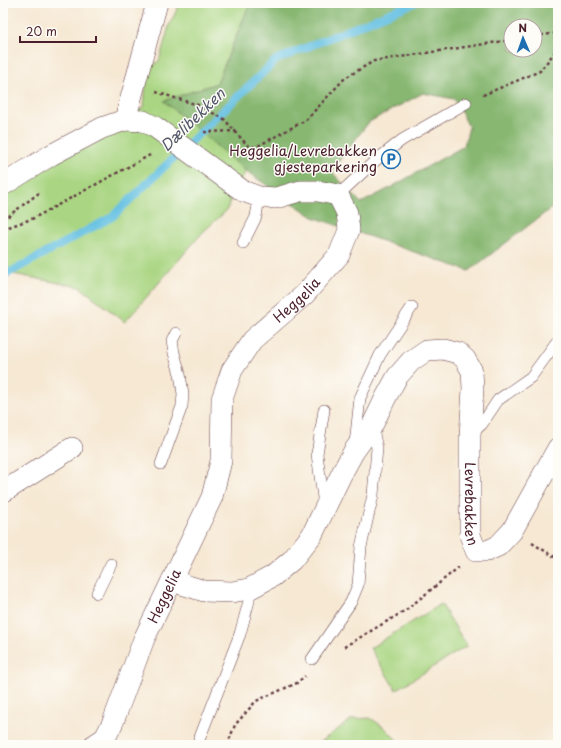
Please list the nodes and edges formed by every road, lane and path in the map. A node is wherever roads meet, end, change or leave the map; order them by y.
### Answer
1 (157, 3) edge
2 (558, 33) edge
3 (543, 35) edge
4 (503, 41) edge
5 (558, 48) edge
6 (134, 84) junction
7 (466, 102) joint
8 (134, 120) junction
9 (236, 131) junction
10 (200, 133) dead end
11 (155, 152) dead end
12 (3, 185) edge
13 (251, 194) junction
14 (338, 195) junction
15 (3, 229) edge
16 (243, 243) dead end
17 (412, 307) dead end
18 (176, 333) dead end
19 (558, 340) edge
20 (324, 410) dead end
21 (372, 426) junction
22 (470, 436) junction
23 (72, 448) dead end
24 (558, 448) edge
25 (354, 451) junction
26 (161, 464) dead end
27 (3, 492) edge
28 (324, 510) junction
29 (512, 531) junction
30 (476, 551) junction
31 (558, 559) edge
32 (111, 564) dead end
33 (172, 581) junction
34 (249, 589) junction
35 (98, 593) dead end
36 (340, 650) dead end
37 (312, 659) dead end
38 (309, 674) dead end
39 (94, 745) edge
40 (197, 745) edge
41 (227, 745) edge

1 - 6 street
2 - 3 path
4 - 9 path
5 - 7 path
6 - 8 street
6 - 9 path
7 - 14 lane
8 - 12 street
8 - 13 street, bridge
9 - 10 path
11 - 15 path
13 - 14 street
13 - 16 lane
14 - 33 street, Heggelia
17 - 25 lane, Levrebakken
18 - 26 lane
19 - 22 lane
20 - 28 lane
21 - 22 street, Levrebakken
21 - 25 street, Levrebakken
21 - 37 lane
22 - 30 street, Levrebakken
23 - 27 street
24 - 29 street, Levrebakken
25 - 28 street, Levrebakken
28 - 34 street, Levrebakken
29 - 30 street, Levrebakken
29 - 31 path
30 - 36 path
32 - 35 lane
33 - 34 street, Levrebakken
33 - 39 street, Heggelia
34 - 40 lane
38 - 41 path

